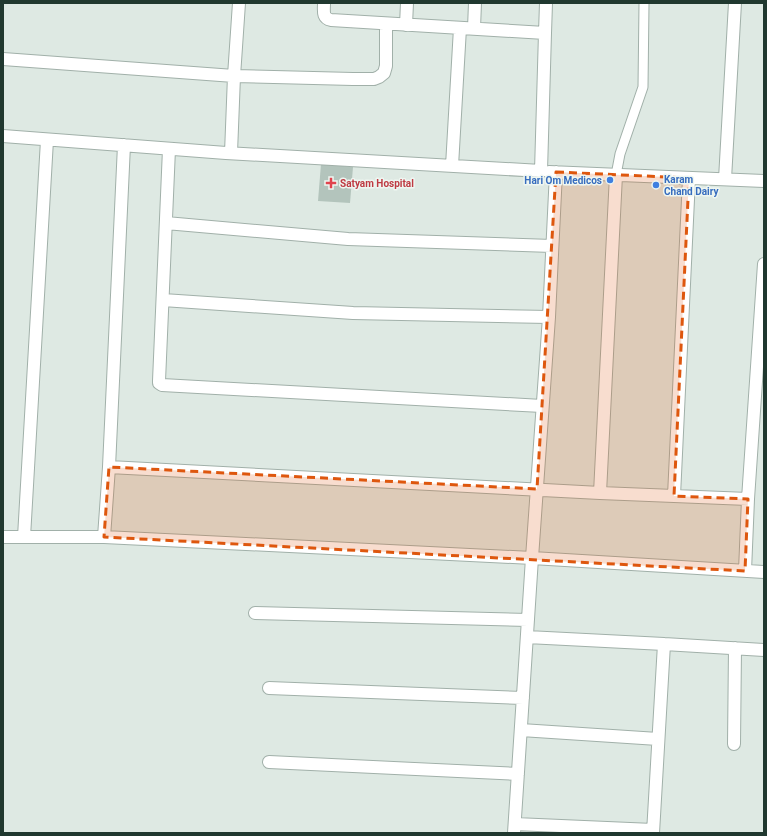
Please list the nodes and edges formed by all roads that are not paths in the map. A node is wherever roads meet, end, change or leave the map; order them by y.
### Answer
1 (239, 3) edge
2 (324, 3) edge
3 (407, 3) edge
4 (475, 3) edge
5 (546, 3) edge
6 (735, 3) edge
7 (644, 4) dead end
8 (386, 24) junction
9 (406, 25) junction
10 (460, 28) junction
11 (474, 28) junction
12 (544, 34) junction
13 (3, 59) edge
14 (234, 76) junction
15 (3, 136) edge
16 (47, 140) junction
17 (124, 145) junction
18 (169, 149) junction
19 (231, 153) junction
20 (452, 166) junction
21 (541, 171) junction
22 (556, 172) junction
23 (616, 175) junction
24 (689, 178) junction
25 (725, 179) junction
26 (764, 181) edge
27 (166, 223) junction
28 (552, 246) junction
29 (764, 264) edge
30 (163, 300) junction
31 (549, 317) junction
32 (759, 399) edge
33 (542, 406) junction
34 (109, 467) junction
35 (537, 489) junction
36 (600, 493) junction
37 (674, 496) junction
38 (748, 499) junction
39 (3, 537) edge
40 (24, 537) junction
41 (104, 537) junction
42 (532, 558) junction
43 (745, 571) junction
44 (764, 572) edge
45 (256, 613) dead end
46 (528, 620) junction
47 (527, 637) junction
48 (664, 644) junction
49 (735, 648) junction
50 (764, 650) edge
51 (269, 688) dead end
52 (523, 698) junction
53 (521, 730) junction
54 (658, 739) junction
55 (734, 744) dead end
56 (268, 762) dead end
57 (518, 774) junction
58 (514, 828) edge
59 (653, 832) edge

1 - 14 street
2 - 8 street
3 - 9 street
4 - 11 street
5 - 12 street
6 - 25 street
7 - 23 lane
8 - 9 street
8 - 14 street
9 - 10 street
10 - 11 street
10 - 20 street
11 - 12 street
12 - 21 street
13 - 14 street
14 - 19 street
15 - 16 street
16 - 17 street
16 - 40 street
17 - 18 street
17 - 34 street
18 - 19 street
18 - 27 street
19 - 20 street
20 - 21 street
21 - 22 street
22 - 23 street
22 - 28 street
23 - 24 street
23 - 36 street
24 - 25 street
24 - 37 street
25 - 26 street
27 - 28 street
27 - 30 street
28 - 31 street
29 - 32 street
30 - 31 street
30 - 33 street
31 - 33 street
32 - 38 street
33 - 35 street
34 - 35 street
34 - 41 street
35 - 36 street
35 - 42 street
36 - 37 street
37 - 38 street
38 - 43 street
39 - 40 street
40 - 41 street
41 - 42 street
42 - 43 street
42 - 46 street
43 - 44 street
45 - 46 street
46 - 47 street
47 - 48 street
47 - 52 street
48 - 49 street
48 - 54 street
49 - 50 street
49 - 55 street
51 - 52 street
52 - 53 street
53 - 54 street
53 - 57 street
54 - 59 street
56 - 57 street
57 - 58 street
58 - 59 street

